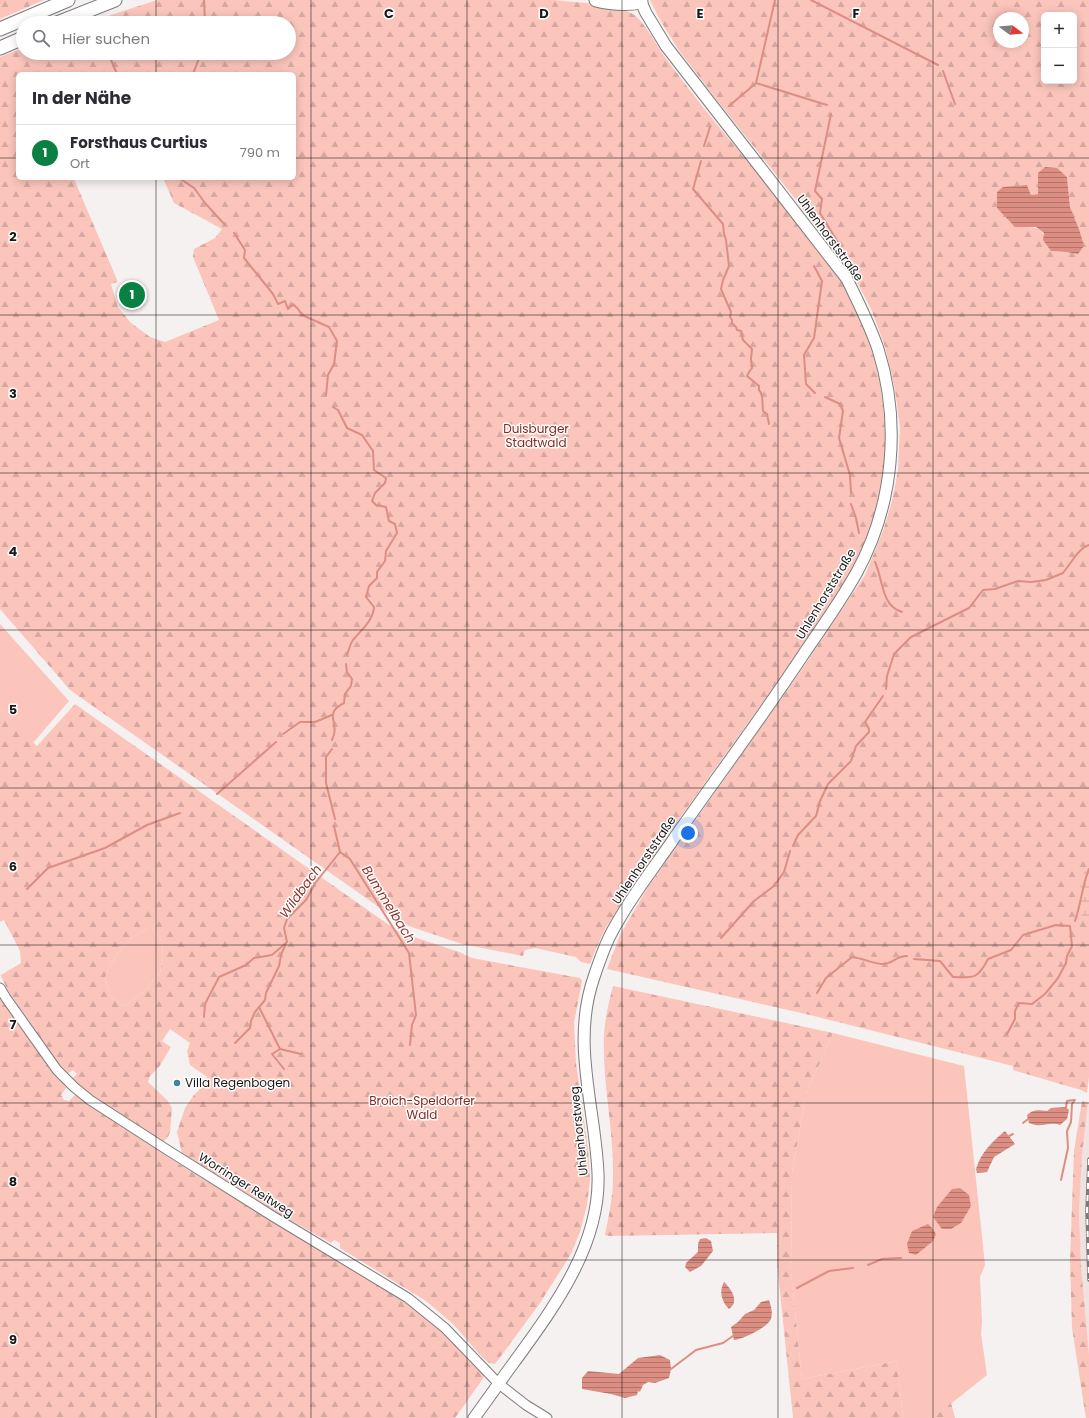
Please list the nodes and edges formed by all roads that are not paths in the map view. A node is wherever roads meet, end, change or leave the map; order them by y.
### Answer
1 (68, 0) edge
2 (115, 0) edge
3 (596, 0) edge
4 (640, 1) edge
5 (30, 16) edge
6 (75, 16) edge
7 (16, 22) edge
8 (0, 29) edge
9 (16, 41) edge
10 (0, 48) edge
11 (612, 932) joint
12 (0, 988) edge
13 (499, 1384) junction
14 (474, 1418) edge
15 (547, 1418) edge

1 - 5 highway
2 - 6 highway
3 - 4 highway
4 - 11 main road, Uhlenhorststraße
7 - 8 highway
9 - 10 highway
11 - 13 main road, Uhlenhorstweg
12 - 13 street, Worringer Reitweg
13 - 14 main road, Uhlenhorstweg
13 - 15 street, Worringer Reitweg

